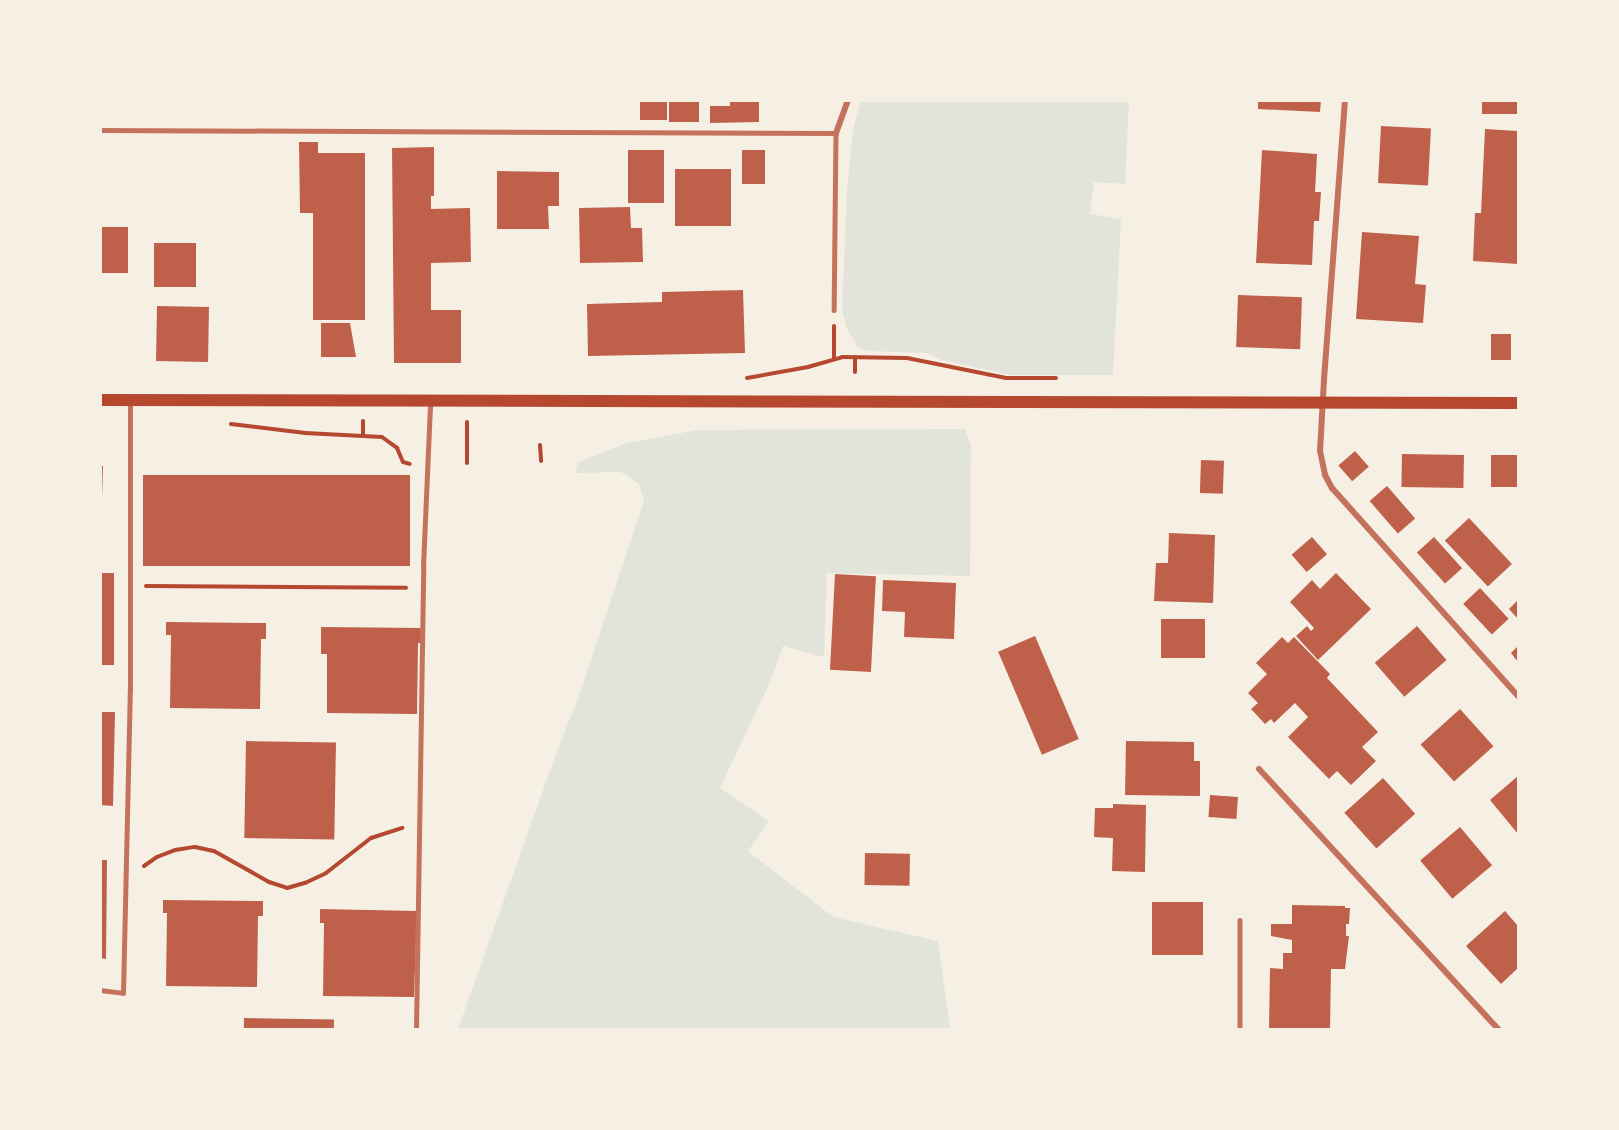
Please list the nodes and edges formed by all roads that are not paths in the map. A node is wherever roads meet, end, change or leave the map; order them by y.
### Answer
1 (848, 100) edge
2 (1345, 100) edge
3 (100, 130) edge
4 (836, 133) junction
5 (834, 310) road end
6 (100, 400) edge
7 (130, 400) junction
8 (430, 400) junction
9 (1323, 402) junction
10 (1518, 403) edge
11 (1518, 696) edge
12 (1259, 769) dead end
13 (1240, 920) dead end
14 (100, 990) edge
15 (417, 1029) edge
16 (1240, 1029) edge
17 (1499, 1029) edge

1 - 4 street
2 - 9 street
3 - 4 lane
4 - 5 lane
6 - 7 main road
7 - 8 main road
7 - 14 lane
8 - 9 main road
8 - 15 lane
9 - 10 main road
9 - 11 street
12 - 17 street
13 - 16 lane

